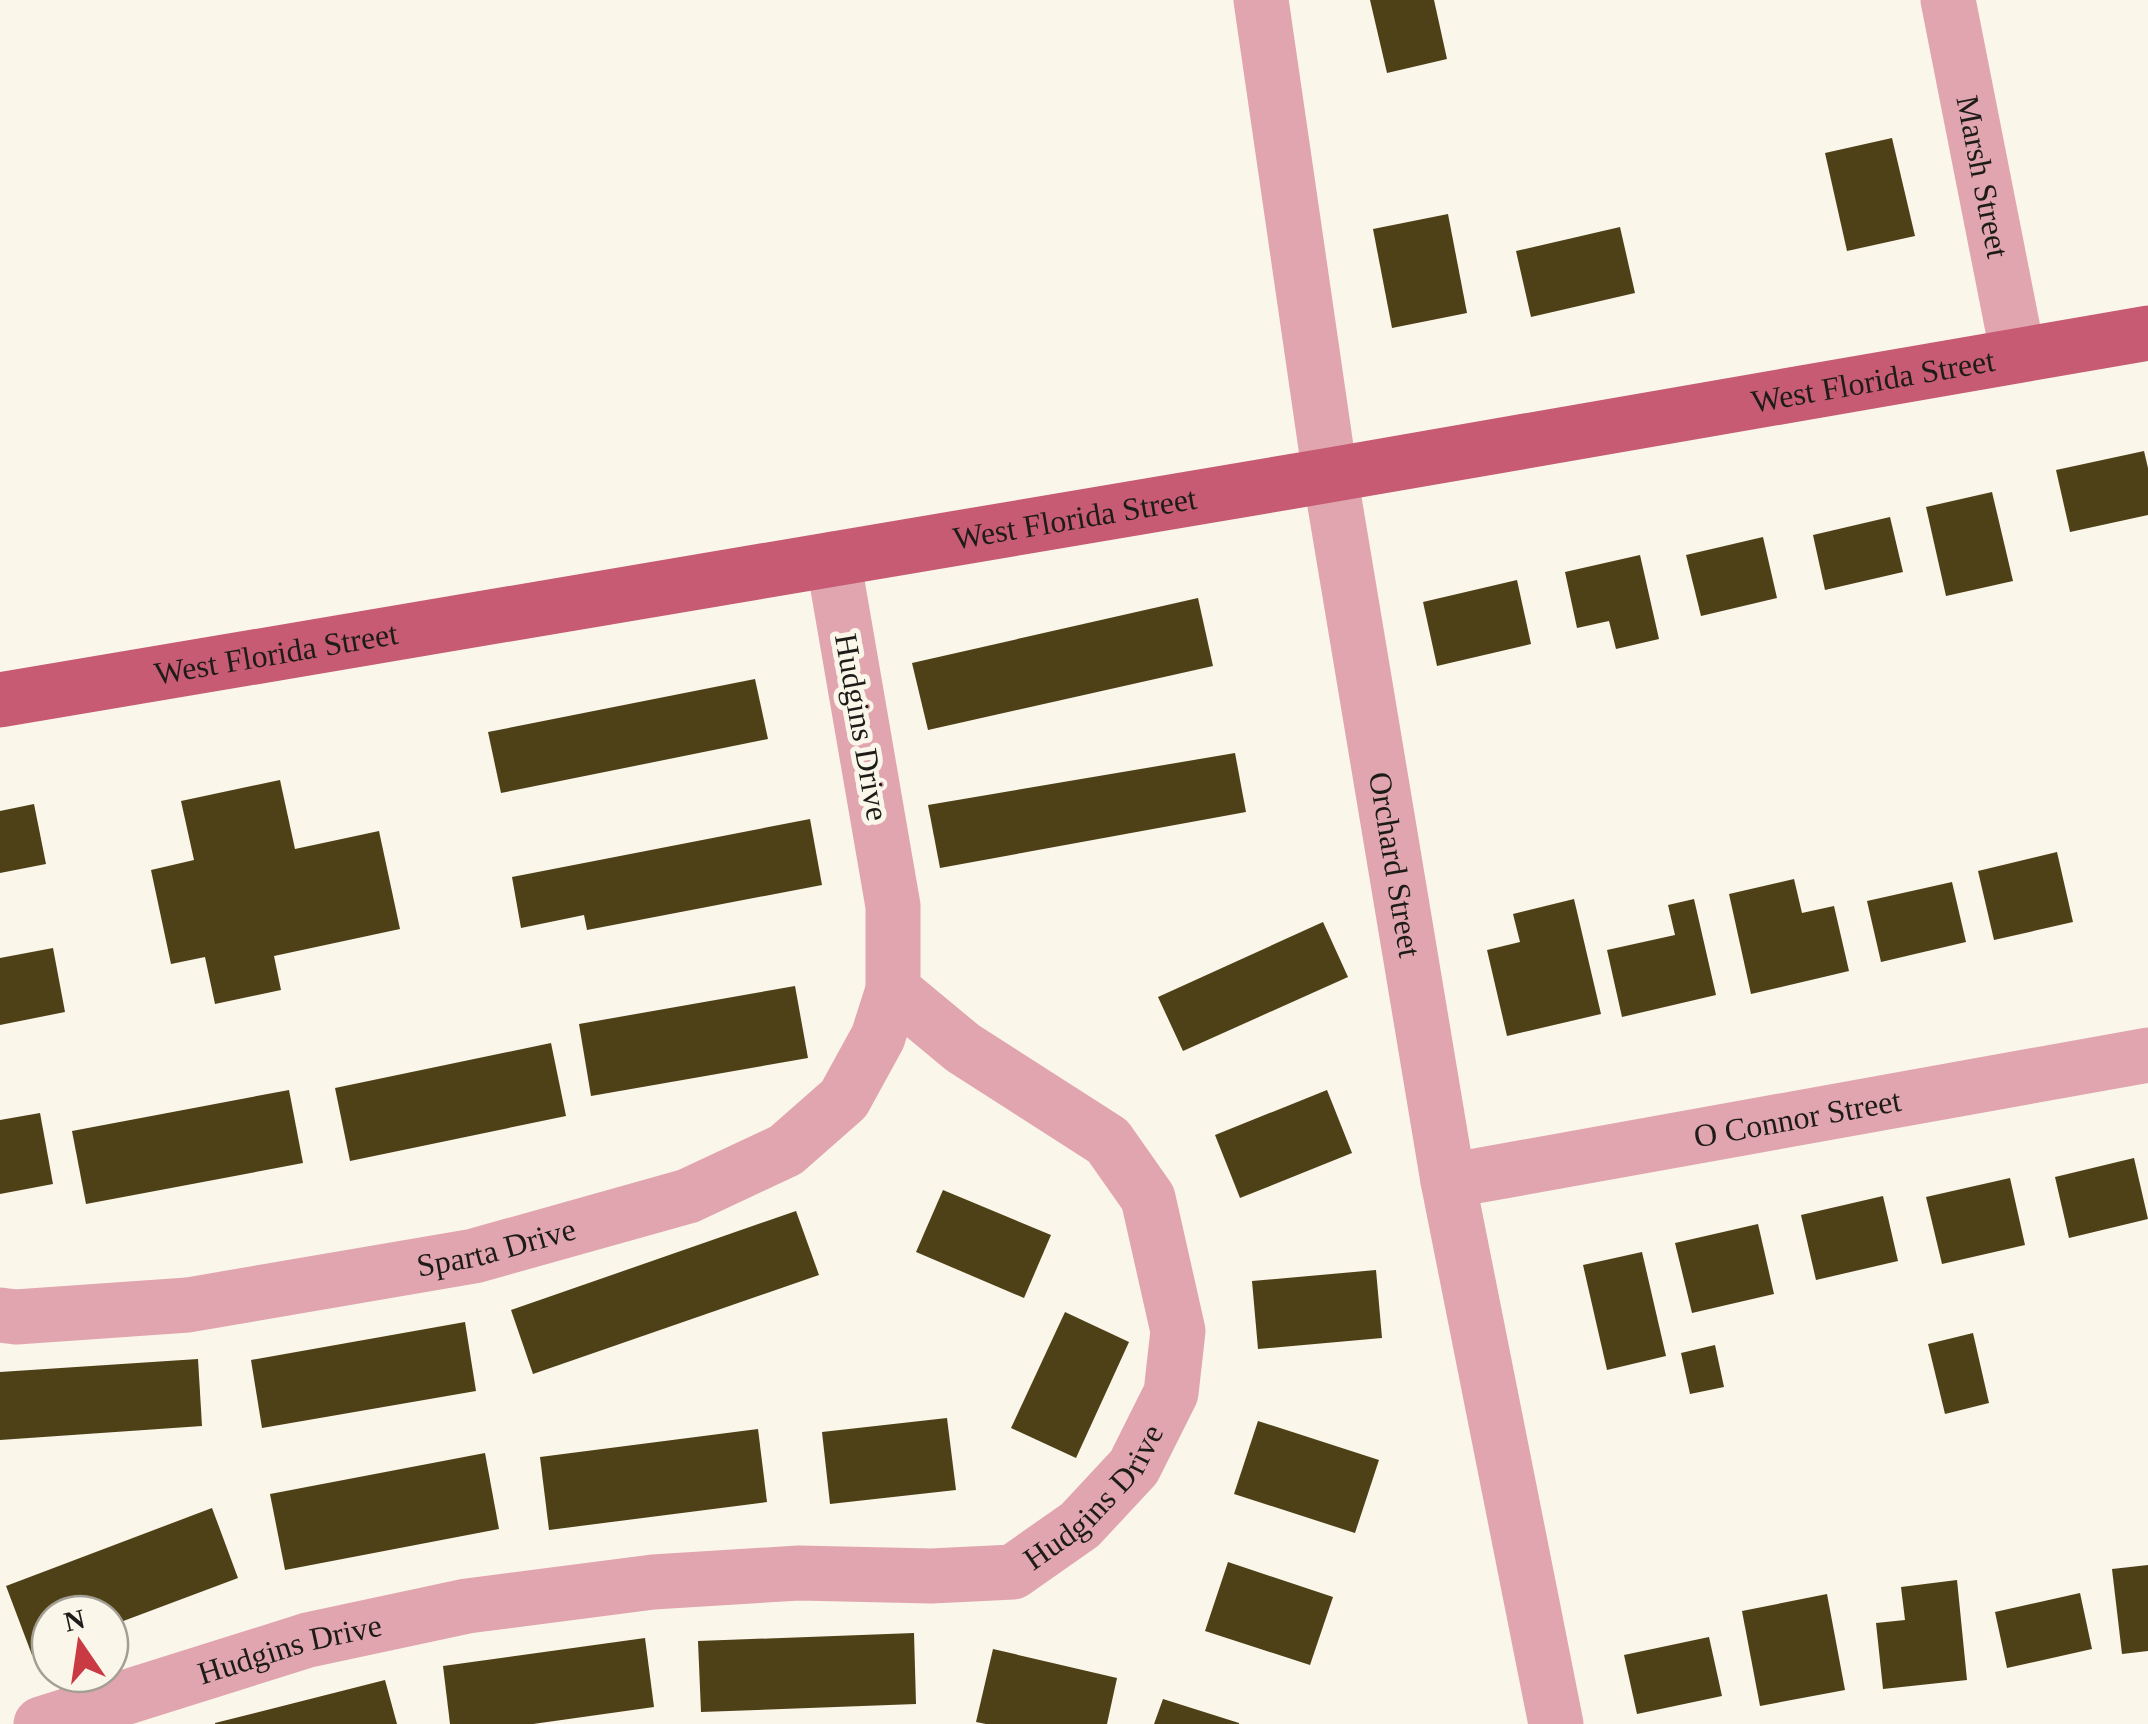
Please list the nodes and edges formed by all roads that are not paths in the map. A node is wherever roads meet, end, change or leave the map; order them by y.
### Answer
1 (1261, 0) edge
2 (1948, 0) edge
3 (2148, 334) edge
4 (2018, 356) junction
5 (1330, 476) junction
6 (833, 559) junction
7 (0, 700) edge
8 (893, 990) junction
9 (2148, 1055) edge
10 (1448, 1181) junction
11 (0, 1316) edge
12 (42, 1724) edge
13 (1556, 1724) edge

1 - 5 street, Orchard Street
2 - 4 street, Marsh Street
3 - 4 main road, West Florida Street
4 - 5 main road, West Florida Street
5 - 6 main road, West Florida Street
5 - 10 street, Orchard Street
6 - 7 main road, West Florida Street
6 - 8 street, Hudgins Drive
8 - 11 street, Sparta Drive
8 - 12 street, Hudgins Drive
9 - 10 street, O Connor Street
10 - 13 street, Orchard Street

